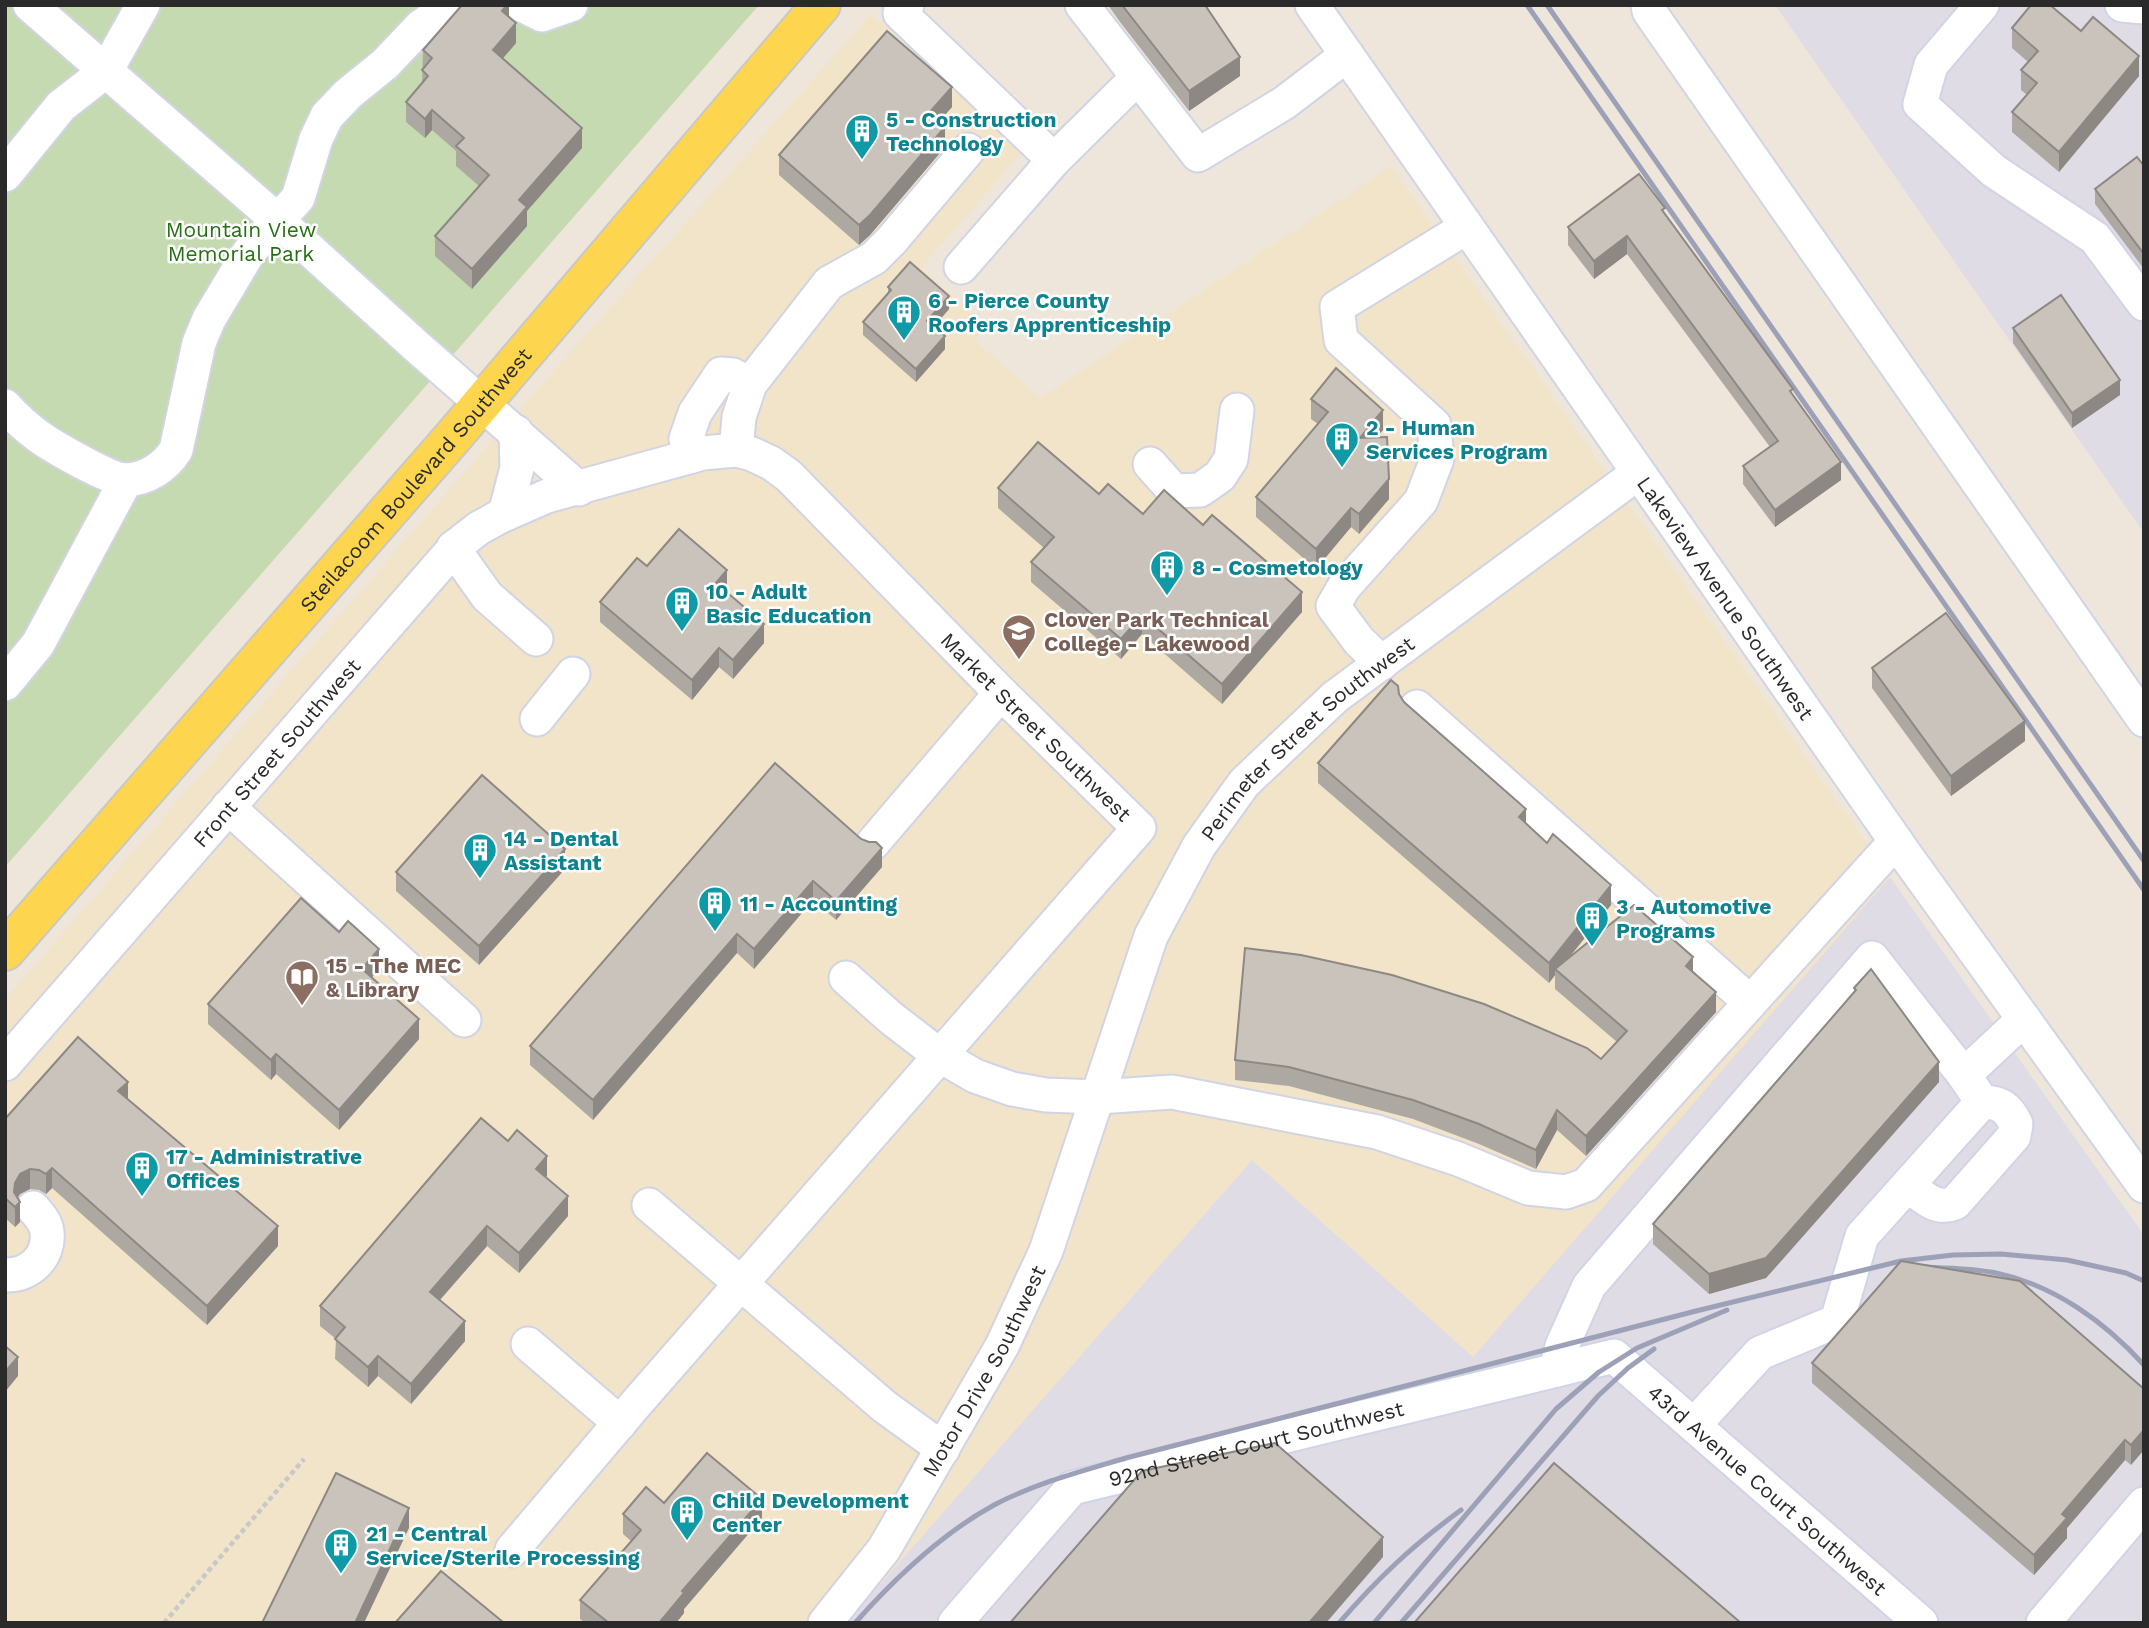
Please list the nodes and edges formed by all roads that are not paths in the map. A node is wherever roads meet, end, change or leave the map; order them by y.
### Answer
1 (30, 5) edge
2 (143, 5) edge
3 (453, 5) edge
4 (522, 5) edge
5 (571, 5) edge
6 (821, 5) edge
7 (906, 5) edge
8 (1082, 5) edge
9 (1312, 5) edge
10 (1648, 5) edge
11 (1982, 5) edge
12 (2122, 5) edge
13 (2144, 7) edge
14 (1347, 55) junction
15 (106, 71) junction
16 (1138, 77) junction
17 (968, 150) dead end
18 (1054, 160) junction
19 (5, 175) edge
20 (278, 220) junction
21 (1467, 227) junction
22 (961, 267) dead end
23 (2144, 304) edge
24 (750, 384) junction
25 (482, 404) junction
26 (5, 406) edge
27 (1237, 410) dead end
28 (516, 432) junction
29 (736, 450) junction
30 (690, 457) junction
31 (1150, 464) dead end
32 (1638, 472) junction
33 (125, 480) junction
34 (579, 489) junction
35 (505, 514) junction
36 (453, 548) junction
37 (536, 639) dead end
38 (1381, 663) junction
39 (573, 674) dead end
40 (5, 684) edge
41 (1001, 693) junction
42 (1417, 707) dead end
43 (537, 719) dead end
44 (2144, 720) edge
45 (228, 807) junction
46 (1896, 841) junction
47 (873, 843) edge
48 (5, 951) edge
49 (846, 978) dead end
50 (1751, 1002) junction
51 (2024, 1018) junction
52 (464, 1020) dead end
53 (939, 1055) junction
54 (5, 1064) edge
55 (1964, 1075) junction
56 (1098, 1097) junction
57 (1982, 1102) junction
58 (1908, 1185) junction
59 (2144, 1186) edge
60 (649, 1205) dead end
61 (33, 1208) dead end
62 (5, 1275) edge
63 (742, 1283) junction
64 (528, 1344) dead end
65 (1614, 1356) joint
66 (1556, 1370) junction
67 (620, 1423) junction
68 (1693, 1425) junction
69 (943, 1449) junction
70 (2144, 1504) edge
71 (512, 1550) dead end
72 (825, 1623) edge
73 (955, 1623) edge
74 (1921, 1623) edge
75 (2043, 1623) edge

1 - 15 street
2 - 15 street
3 - 20 street
4 - 5 street
6 - 25 main road, Steilacoom Boulevard Southwest
7 - 18 street
8 - 16 street
9 - 14 street, Lakeview Avenue Southwest
10 - 44 street
11 - 23 street
12 - 13 street
14 - 16 street
14 - 21 street, Lakeview Avenue Southwest
15 - 19 street
15 - 20 street
16 - 18 street
17 - 24 street
18 - 22 street
20 - 25 street
20 - 33 street
21 - 32 street, Lakeview Avenue Southwest
21 - 38 street
24 - 29 street
24 - 30 street
25 - 28 street
25 - 48 main road, Steilacoom Boulevard Southwest
26 - 33 street
27 - 31 street
28 - 34 street
28 - 35 street
29 - 30 street, Market Street Southwest
29 - 41 street, Market Street Southwest
30 - 34 street, Market Street Southwest
32 - 38 street, Perimeter Street Southwest
32 - 46 street, Lakeview Avenue Southwest
33 - 40 street
34 - 35 street, Front Street Southwest
35 - 36 street, Front Street Southwest
36 - 37 street
36 - 45 street, Front Street Southwest
38 - 56 street, Perimeter Street Southwest
39 - 43 street
41 - 47 street
41 - 53 street, Market Street Southwest
42 - 50 street
45 - 52 street
45 - 54 street, Front Street Southwest
46 - 50 street
46 - 51 street, Lakeview Avenue Southwest
49 - 53 street
50 - 56 street
51 - 55 street
51 - 59 street, Lakeview Avenue Southwest
53 - 56 street
53 - 63 street
55 - 57 street
55 - 66 street
56 - 69 street, Motor Drive Southwest
57 - 58 street
57 - 58 street
58 - 68 street
60 - 63 street
61 - 62 street
63 - 67 street
63 - 69 street
64 - 67 street
65 - 66 street, 92nd Street Court Southwest
65 - 68 street, 43rd Avenue Court Southwest
66 - 73 street, 92nd Street Court Southwest
67 - 71 street
68 - 74 street, 43rd Avenue Court Southwest
69 - 72 street, Motor Drive Southwest
70 - 75 street

